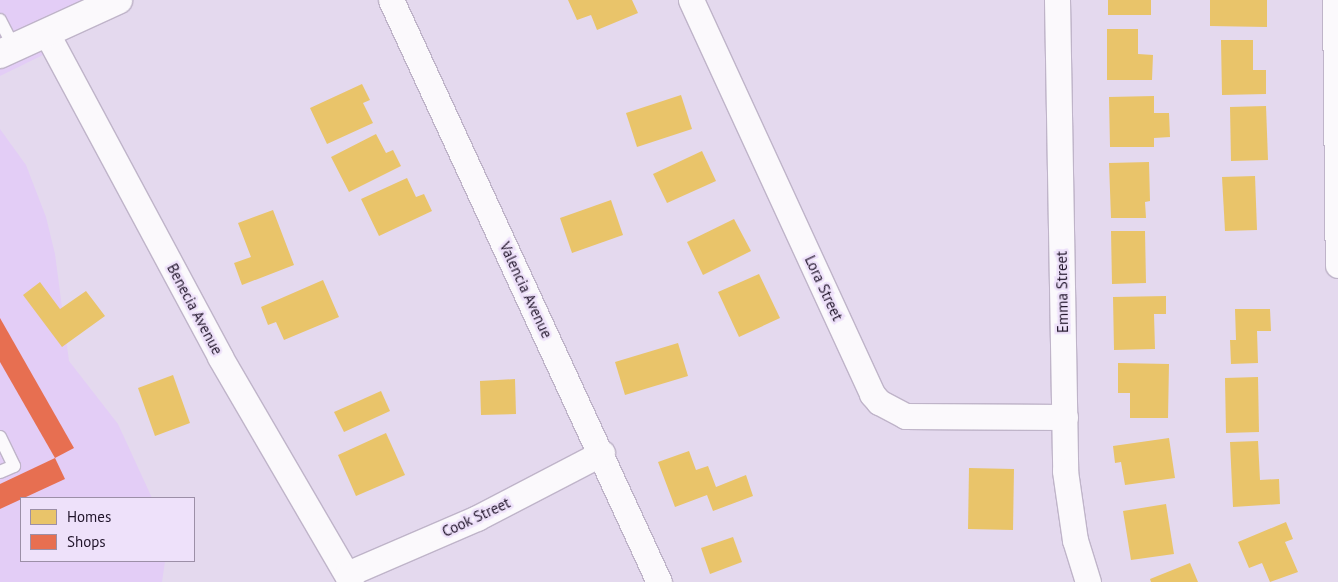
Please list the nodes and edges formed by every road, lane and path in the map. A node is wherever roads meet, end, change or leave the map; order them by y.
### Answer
1 (118, 0) edge
2 (391, 0) edge
3 (691, 0) edge
4 (1057, 0) edge
5 (1335, 0) edge
6 (0, 20) edge
7 (46, 32) junction
8 (7, 51) edge
9 (1338, 265) edge
10 (1065, 417) junction
11 (0, 438) edge
12 (602, 453) junction
13 (0, 472) edge
14 (349, 578) edge
15 (659, 582) edge
16 (1088, 582) edge

1 - 7 street
2 - 12 street, Valencia Avenue
3 - 10 street, Lora Street
4 - 10 street, Emma Street
5 - 9 street
6 - 8 lane
7 - 8 street
7 - 14 street, Benecia Avenue
10 - 16 street, Emma Street
11 - 13 lane
12 - 14 street, Cook Street
12 - 15 street, Valencia Avenue

